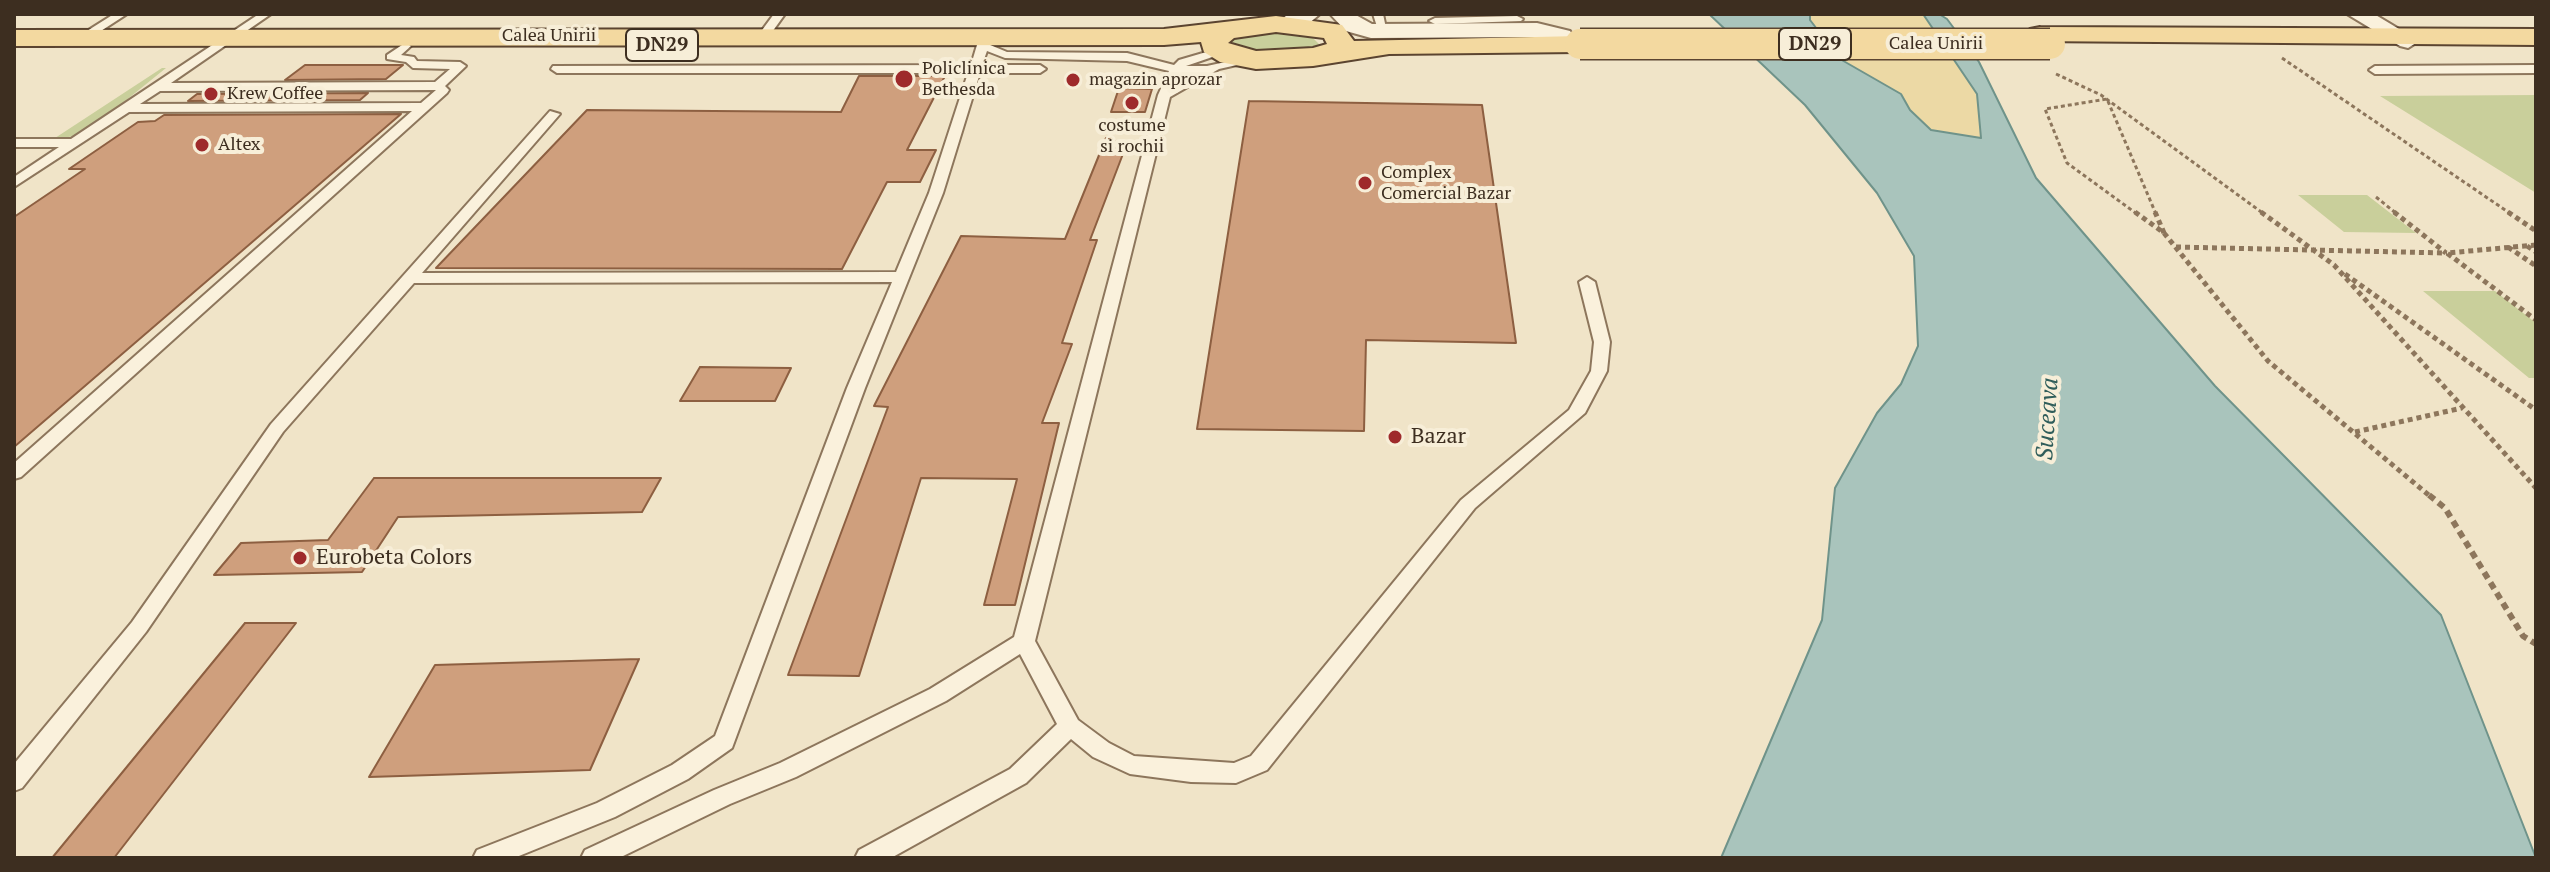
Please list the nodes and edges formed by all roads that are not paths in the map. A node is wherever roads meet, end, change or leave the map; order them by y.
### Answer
1 (122, 14) edge
2 (266, 14) edge
3 (780, 14) edge
4 (1460, 14) edge
5 (2358, 14) edge
6 (1299, 19) edge
7 (1435, 20) edge
8 (1381, 23) edge
9 (1337, 29) edge
10 (1547, 30) edge
11 (763, 37) junction
12 (2402, 37) junction
13 (2536, 37) edge
14 (14, 38) edge
15 (83, 38) junction
16 (405, 46) junction
17 (210, 48) junction
18 (14, 49) edge
19 (1218, 50) junction
20 (2047, 50) junction
21 (979, 57) junction
22 (557, 69) dead end
23 (1175, 69) junction
24 (2536, 69) edge
25 (2375, 70) dead end
26 (438, 86) junction
27 (157, 87) junction
28 (1164, 95) junction
29 (424, 107) junction
30 (127, 108) junction
31 (554, 114) dead end
32 (14, 143) edge
33 (76, 143) junction
34 (14, 183) edge
35 (902, 277) junction
36 (407, 278) junction
37 (1587, 282) dead end
38 (14, 473) edge
39 (1024, 641) junction
40 (1070, 726) junction
41 (14, 781) edge
42 (622, 849) edge
43 (486, 858) edge
44 (594, 858) edge
45 (868, 858) edge

1 - 15 lane
2 - 17 lane
3 - 11 lane
4 - 7 lane
5 - 12 street
6 - 9 main road, DN29
6 - 19 main road, DN29
7 - 8 street
7 - 10 street
8 - 9 street
9 - 10 main road, Calea Unirii / DN29
9 - 19 main road, DN29
10 - 20 main road, Calea Unirii / DN29, bridge
11 - 17 main road, Calea Unirii / DN29
11 - 19 main road, Calea Unirii / DN29
12 - 13 main road, Calea Unirii / DN29
12 - 20 main road, Calea Unirii / DN29
12 - 20 main road, Calea Unirii / DN29
14 - 15 main road, Calea Unirii / DN29
15 - 17 main road, Calea Unirii / DN29
16 - 17 main road, Calea Unirii / DN29
16 - 21 main road, Calea Unirii / DN29
16 - 26 lane
17 - 18 main road, Calea Unirii / DN29
17 - 27 lane
19 - 21 main road, Calea Unirii / DN29
19 - 23 lane
19 - 23 lane
19 - 28 lane
21 - 22 lane
21 - 23 lane
21 - 23 lane
21 - 35 lane
23 - 28 lane
24 - 25 lane
26 - 27 lane
26 - 29 lane
27 - 30 lane
28 - 39 lane
29 - 30 lane
29 - 38 lane
30 - 33 lane
31 - 36 lane
32 - 33 lane
33 - 34 lane
35 - 36 lane
35 - 43 lane
36 - 41 lane
37 - 40 lane
39 - 40 lane
39 - 42 lane
40 - 45 lane
42 - 44 lane

